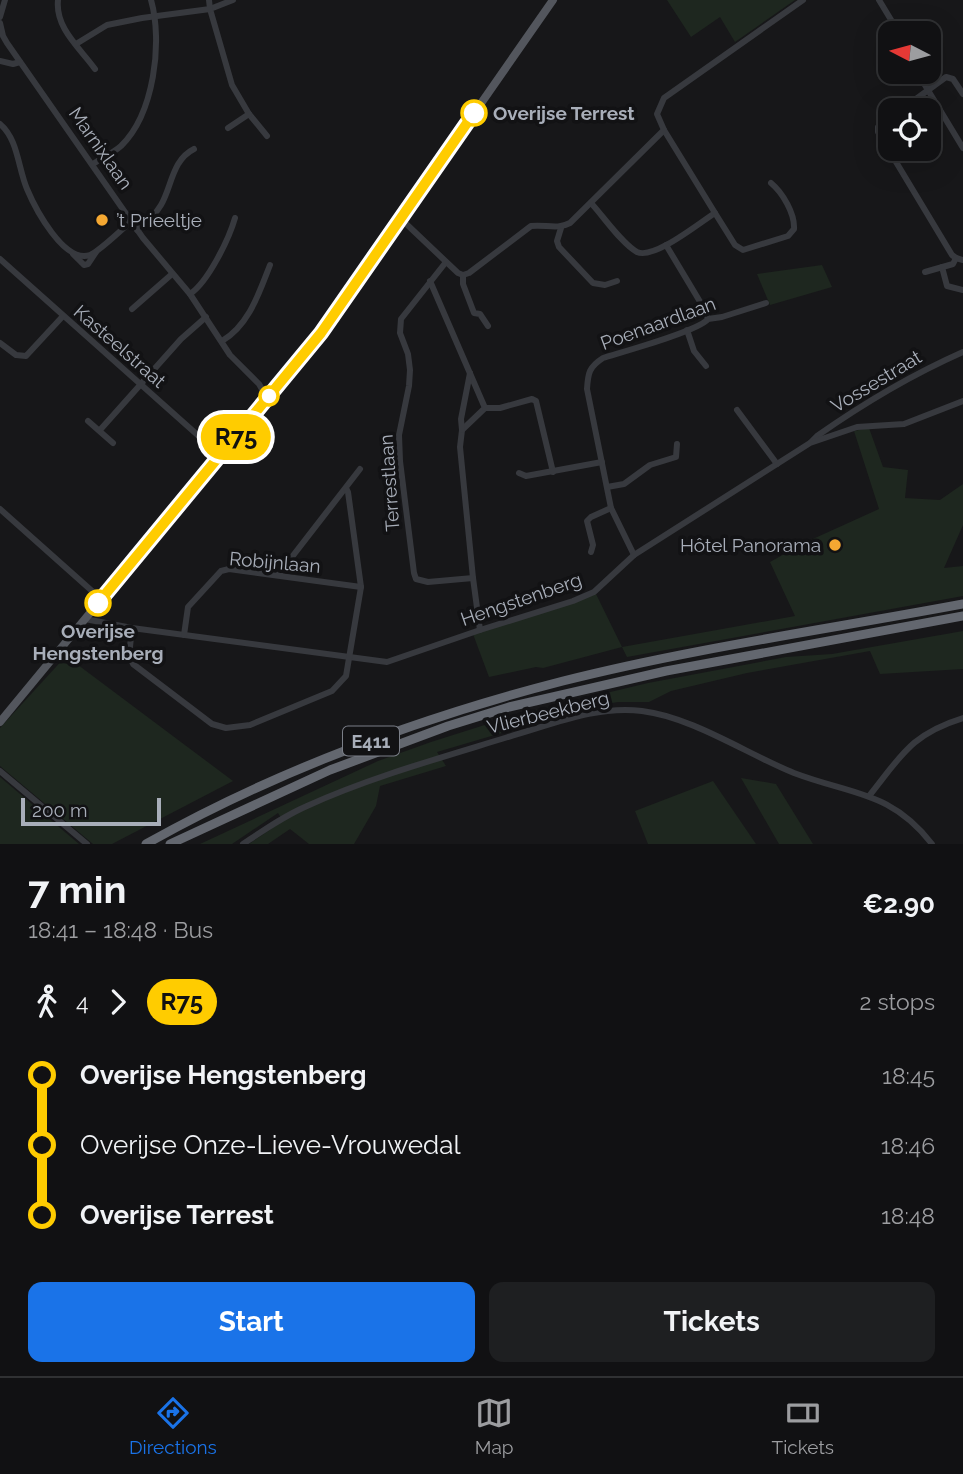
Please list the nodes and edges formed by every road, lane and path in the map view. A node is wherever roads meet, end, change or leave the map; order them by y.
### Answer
1 (5, 0) edge
2 (58, 0) edge
3 (151, 0) edge
4 (209, 0) edge
5 (233, 0) edge
6 (553, 0) edge
7 (803, 0) edge
8 (879, 0) edge
9 (211, 9) junction
10 (0, 17) edge
11 (156, 17) junction
12 (891, 21) edge
13 (0, 23) edge
14 (76, 44) junction
15 (0, 61) edge
16 (20, 62) junction
17 (95, 69) dead end
18 (923, 84) edge
19 (926, 90) junction
20 (963, 94) edge
21 (916, 98) edge
22 (249, 114) junction
23 (0, 124) edge
24 (228, 128) dead end
25 (664, 130) junction
26 (267, 136) dead end
27 (963, 148) edge
28 (194, 149) dead end
29 (895, 161) edge
30 (93, 164) junction
31 (771, 183) dead end
32 (591, 203) junction
33 (715, 213) junction
34 (235, 218) dead end
35 (400, 218) junction
36 (132, 221) junction
37 (561, 228) junction
38 (137, 230) junction
39 (666, 245) junction
40 (0, 259) edge
41 (960, 259) edge
42 (446, 262) junction
43 (271, 265) dead end
44 (942, 267) junction
45 (925, 272) dead end
46 (172, 274) junction
47 (463, 275) junction
48 (430, 281) junction
49 (617, 281) dead end
50 (963, 290) edge
51 (190, 294) junction
52 (765, 303) dead end
53 (132, 309) dead end
54 (63, 316) junction
55 (206, 317) junction
56 (708, 319) junction
57 (488, 326) dead end
58 (687, 330) junction
59 (222, 341) junction
60 (0, 342) edge
61 (963, 352) edge
62 (706, 366) dead end
63 (470, 372) junction
64 (141, 385) junction
65 (271, 395) junction
66 (963, 401) edge
67 (485, 408) junction
68 (737, 410) dead end
69 (88, 421) dead end
70 (100, 430) junction
71 (462, 430) junction
72 (113, 443) dead end
73 (810, 443) junction
74 (677, 444) dead end
75 (220, 455) junction
76 (602, 462) junction
77 (777, 464) junction
78 (360, 468) dead end
79 (519, 472) dead end
80 (553, 472) junction
81 (607, 487) junction
82 (345, 488) junction
83 (336, 500) junction
84 (349, 501) junction
85 (611, 508) junction
86 (0, 509) edge
87 (591, 552) dead end
88 (634, 555) junction
89 (278, 575) junction
90 (472, 578) junction
91 (361, 587) junction
92 (101, 599) junction
93 (963, 604) edge
94 (963, 615) edge
95 (85, 619) junction
96 (132, 628) junction
97 (480, 630) junction
98 (184, 635) junction
99 (351, 658) junction
100 (963, 718) edge
101 (0, 722) edge
102 (0, 771) edge
103 (869, 796) junction
104 (87, 844) edge
105 (146, 844) edge
106 (170, 844) edge
107 (243, 844) edge
108 (932, 844) edge

1 - 10 street
2 - 14 street
3 - 11 street
4 - 9 street
5 - 9 street
6 - 35 main road
7 - 25 street
8 - 12 street
9 - 11 street
9 - 22 street
11 - 14 street
11 - 30 street
13 - 16 street, Marnixlaan
14 - 17 street
15 - 16 street
16 - 30 street, Marnixlaan
18 - 19 street
19 - 20 street
19 - 21 street
19 - 27 street
22 - 24 street
22 - 26 street
23 - 36 street
25 - 32 street
25 - 33 street
28 - 38 street
29 - 41 street
30 - 36 street, Marnixlaan
31 - 33 street
32 - 37 street
32 - 39 street
33 - 39 street
34 - 51 street
35 - 42 street
35 - 65 main road
36 - 38 street, Marnixlaan
37 - 47 street
37 - 49 street
38 - 46 street, Marnixlaan
39 - 56 street
40 - 54 street, Kasteelstraat
41 - 44 street
42 - 47 street
42 - 48 street, Terrestlaan
43 - 59 street
44 - 45 street
44 - 50 street
46 - 51 street, Marnixlaan
46 - 53 street
47 - 57 street
48 - 63 street
48 - 90 street, Terrestlaan
51 - 55 street, Marnixlaan
52 - 56 street, Poenaardlaan
54 - 60 street
54 - 64 street, Kasteelstraat
55 - 59 street, Marnixlaan
55 - 64 street
56 - 58 street, Poenaardlaan
58 - 62 street
58 - 76 street, Poenaardlaan
59 - 65 street, Marnixlaan
61 - 73 street, Vossestraat
63 - 67 street
63 - 71 street
64 - 70 street
64 - 75 street, Kasteelstraat
65 - 75 main road
66 - 73 street, Hengstenberg
67 - 71 street
67 - 80 street
68 - 77 street
69 - 70 street
70 - 72 street
71 - 90 street
73 - 77 street, Hengstenberg
74 - 81 street
75 - 92 main road
76 - 80 street
76 - 81 street, Poenaardlaan
77 - 88 street, Hengstenberg
78 - 82 street
79 - 80 street
81 - 85 street, Poenaardlaan
82 - 83 street
82 - 84 street
83 - 84 street
83 - 89 street
84 - 91 street
85 - 87 street
85 - 88 street, Poenaardlaan
86 - 92 street
88 - 97 street, Hengstenberg
89 - 91 street, Robijnlaan
89 - 98 street, Robijnlaan
90 - 97 street
91 - 99 street
92 - 95 main road
93 - 105 highway, E411
94 - 106 highway, E411
95 - 96 street, Hengstenberg
95 - 101 main road
96 - 98 street, Hengstenberg
96 - 99 street
97 - 99 street, Hengstenberg
98 - 99 street, Hengstenberg
100 - 103 street
102 - 104 street
103 - 107 street, Vlierbeekberg
103 - 108 street, Vlierbeekberg

